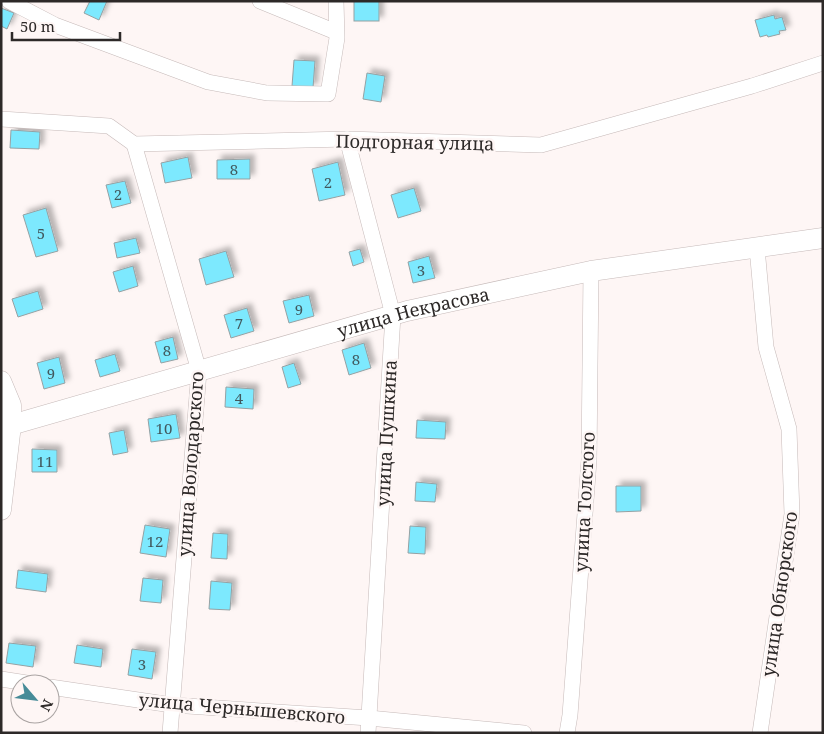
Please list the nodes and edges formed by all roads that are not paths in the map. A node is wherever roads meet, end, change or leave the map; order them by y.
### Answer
1 (9, 1) edge
2 (260, 1) edge
3 (336, 1) edge
4 (336, 32) junction
5 (823, 63) edge
6 (1, 120) edge
7 (347, 139) junction
8 (134, 144) junction
9 (823, 238) edge
10 (757, 248) junction
11 (591, 271) junction
12 (394, 315) junction
13 (199, 371) junction
14 (1, 381) edge
15 (11, 425) junction
16 (1, 510) edge
17 (60, 688) edge
18 (172, 705) junction
19 (368, 725) edge
20 (170, 733) edge
21 (524, 733) edge
22 (567, 733) edge
23 (760, 733) edge

1 - 4 street
2 - 4 street
3 - 4 street
5 - 7 street, Подгорная улица
6 - 8 street
7 - 8 street, Подгорная улица
7 - 12 street, улица Пушкина
8 - 13 street, улица Володарского
9 - 10 main road, улица Некрасова
10 - 11 main road, улица Некрасова
10 - 23 street, улица Обнорского
11 - 12 main road, улица Некрасова
11 - 22 street, улица Толстого
12 - 13 main road, улица Некрасова
12 - 19 street, улица Пушкина
13 - 15 main road, улица Некрасова
13 - 18 street, улица Володарского
14 - 15 main road
15 - 16 main road
17 - 18 street, улица Чернышевского
18 - 19 street, улица Чернышевского
18 - 20 street, улица Володарского
19 - 21 street, улица Чернышевского

